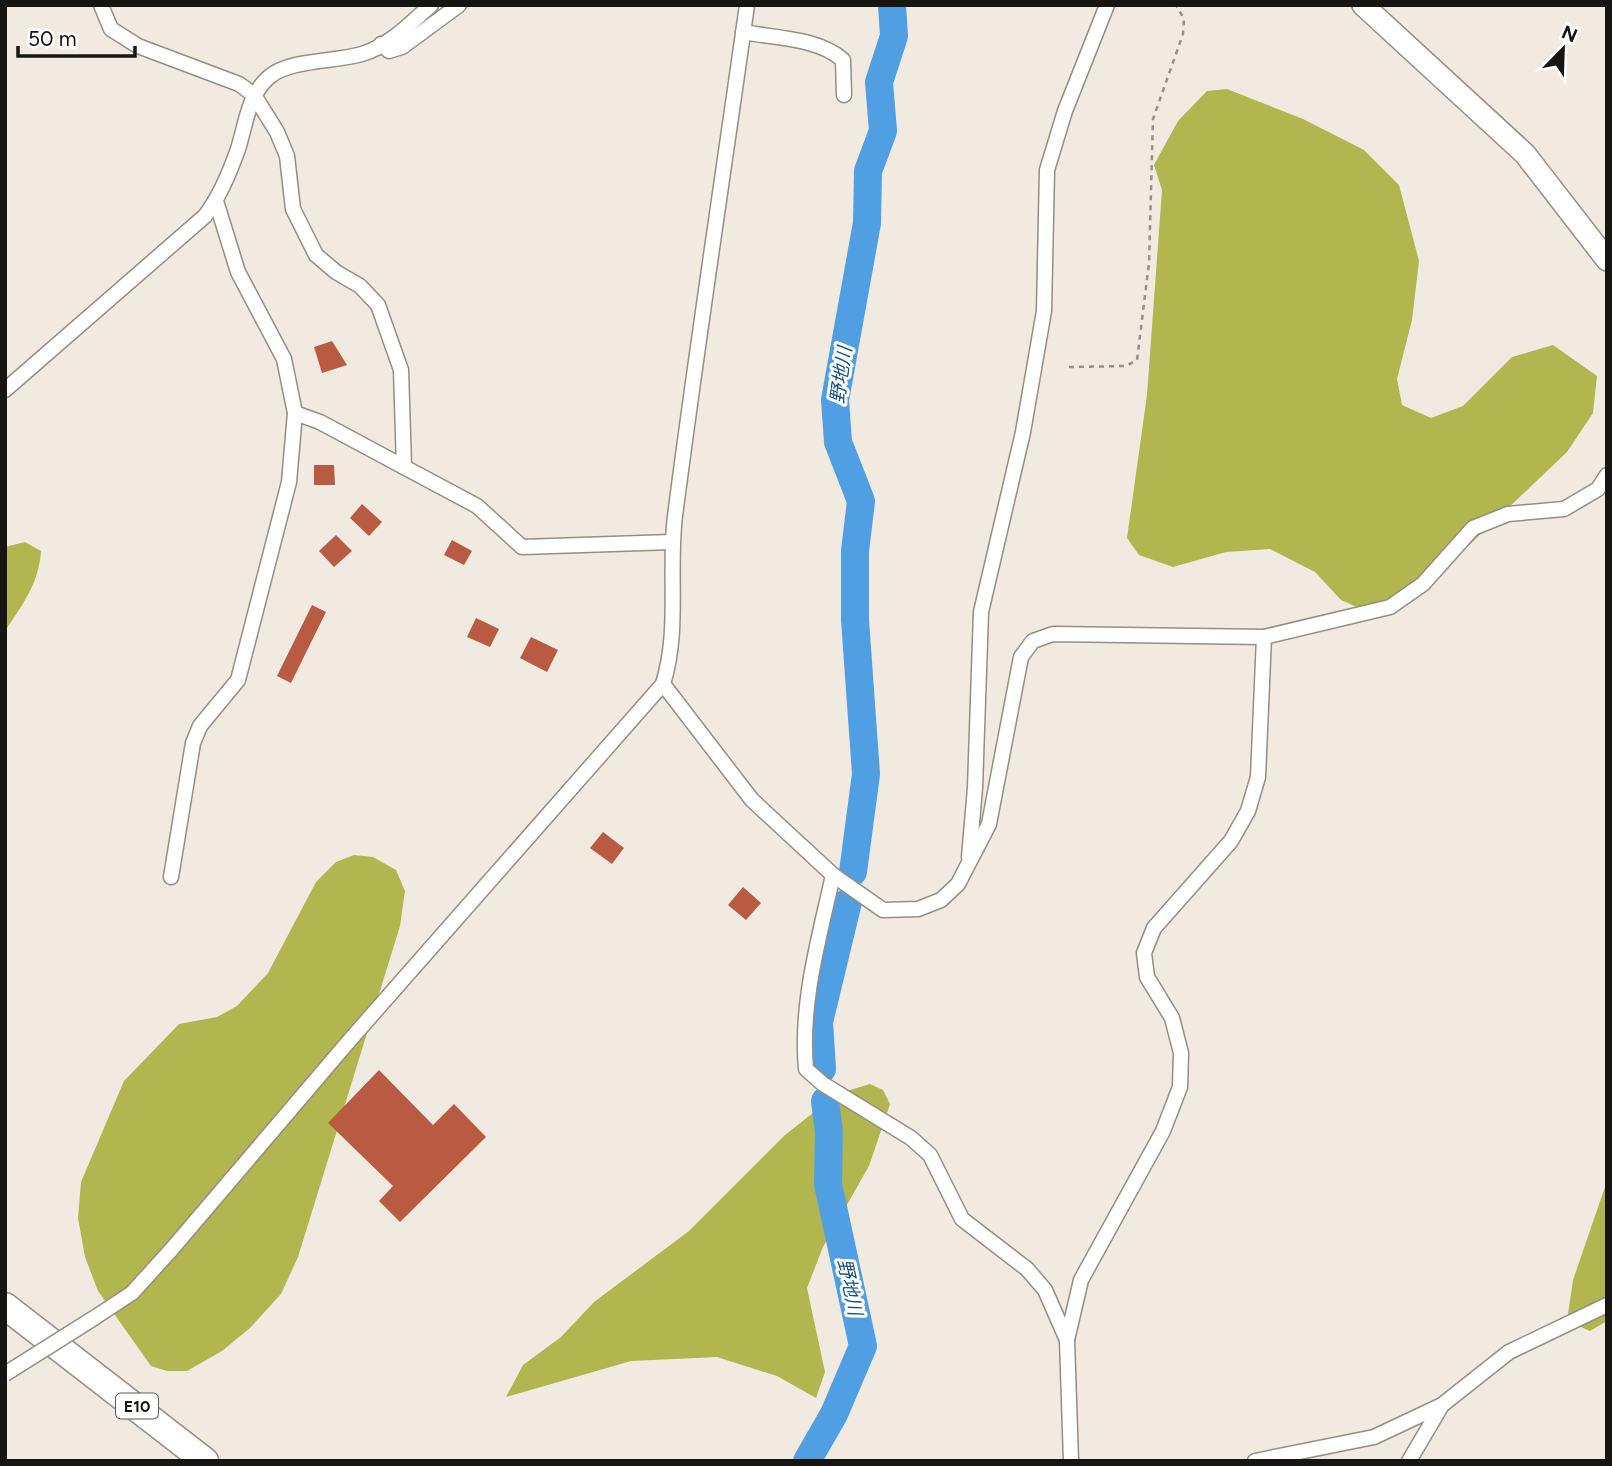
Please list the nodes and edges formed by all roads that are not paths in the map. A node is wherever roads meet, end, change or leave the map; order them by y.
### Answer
1 (101, 5) edge
2 (431, 5) edge
3 (459, 5) edge
4 (747, 5) edge
5 (1107, 5) edge
6 (1363, 5) edge
7 (743, 32) junction
8 (381, 44) junction
9 (254, 95) junction
10 (844, 95) dead end
11 (216, 201) junction
12 (1607, 260) edge
13 (5, 390) edge
14 (295, 414) junction
15 (404, 467) junction
16 (1607, 475) edge
17 (672, 542) junction
18 (1264, 637) junction
19 (663, 684) junction
20 (968, 862) junction
21 (832, 875) junction
22 (171, 877) dead end
23 (1607, 1305) edge
24 (5, 1306) edge
25 (1067, 1340) junction
26 (67, 1352) junction
27 (5, 1374) edge
28 (1441, 1405) junction
29 (189, 1461) edge
30 (205, 1461) edge
31 (1071, 1461) edge
32 (1255, 1461) edge
33 (1409, 1461) edge

1 - 9 street
2 - 8 street
3 - 8 street
4 - 7 street
5 - 20 street
6 - 12 street
7 - 10 street
7 - 17 street
8 - 9 street
9 - 11 street
9 - 15 street
11 - 13 street
11 - 14 street
14 - 15 street
14 - 22 street
15 - 17 street
16 - 18 street
17 - 19 street
18 - 20 street
18 - 25 street
19 - 21 street
19 - 27 street, bridge
20 - 21 street
21 - 25 street
23 - 28 street
24 - 26 highway, E10
25 - 31 street
26 - 29 highway
26 - 30 highway, E10
28 - 32 street
28 - 33 street

